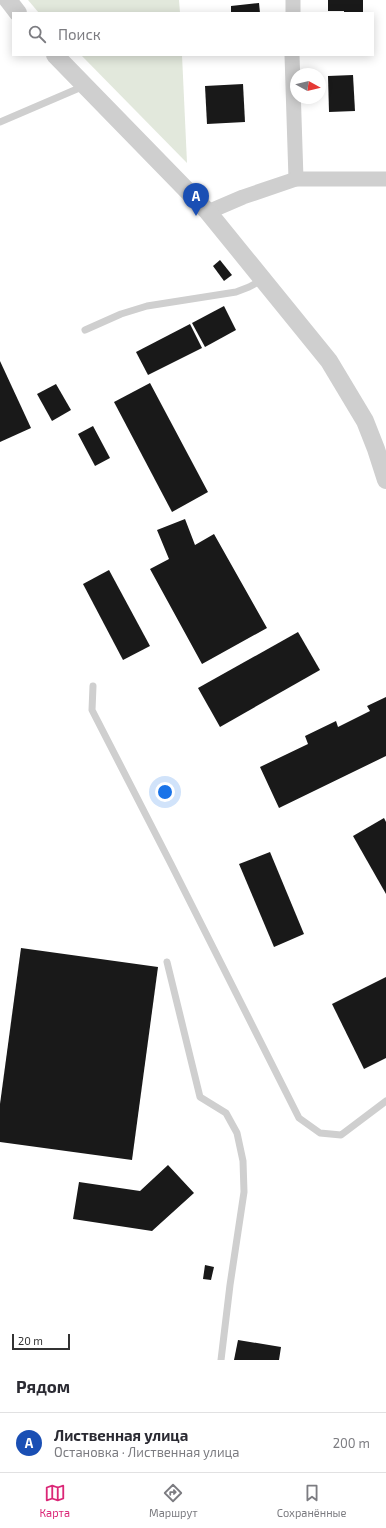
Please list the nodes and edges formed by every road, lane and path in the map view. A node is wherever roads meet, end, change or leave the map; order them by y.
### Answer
1 (8, 0) edge
2 (293, 0) edge
3 (17, 12) edge
4 (293, 12) edge
5 (56, 56) edge
6 (292, 56) edge
7 (85, 86) junction
8 (0, 122) edge
9 (296, 179) junction
10 (386, 179) edge
11 (208, 212) junction
12 (263, 279) junction
13 (85, 330) dead end
14 (386, 480) edge
15 (93, 686) dead end
16 (166, 962) dead end
17 (386, 1100) edge
18 (222, 1360) edge

1 - 3 street
2 - 4 street
5 - 7 street
6 - 9 street
7 - 8 lane
7 - 11 street
9 - 10 street
9 - 11 street
11 - 12 street
12 - 13 lane
12 - 14 street
15 - 17 lane
16 - 18 lane

